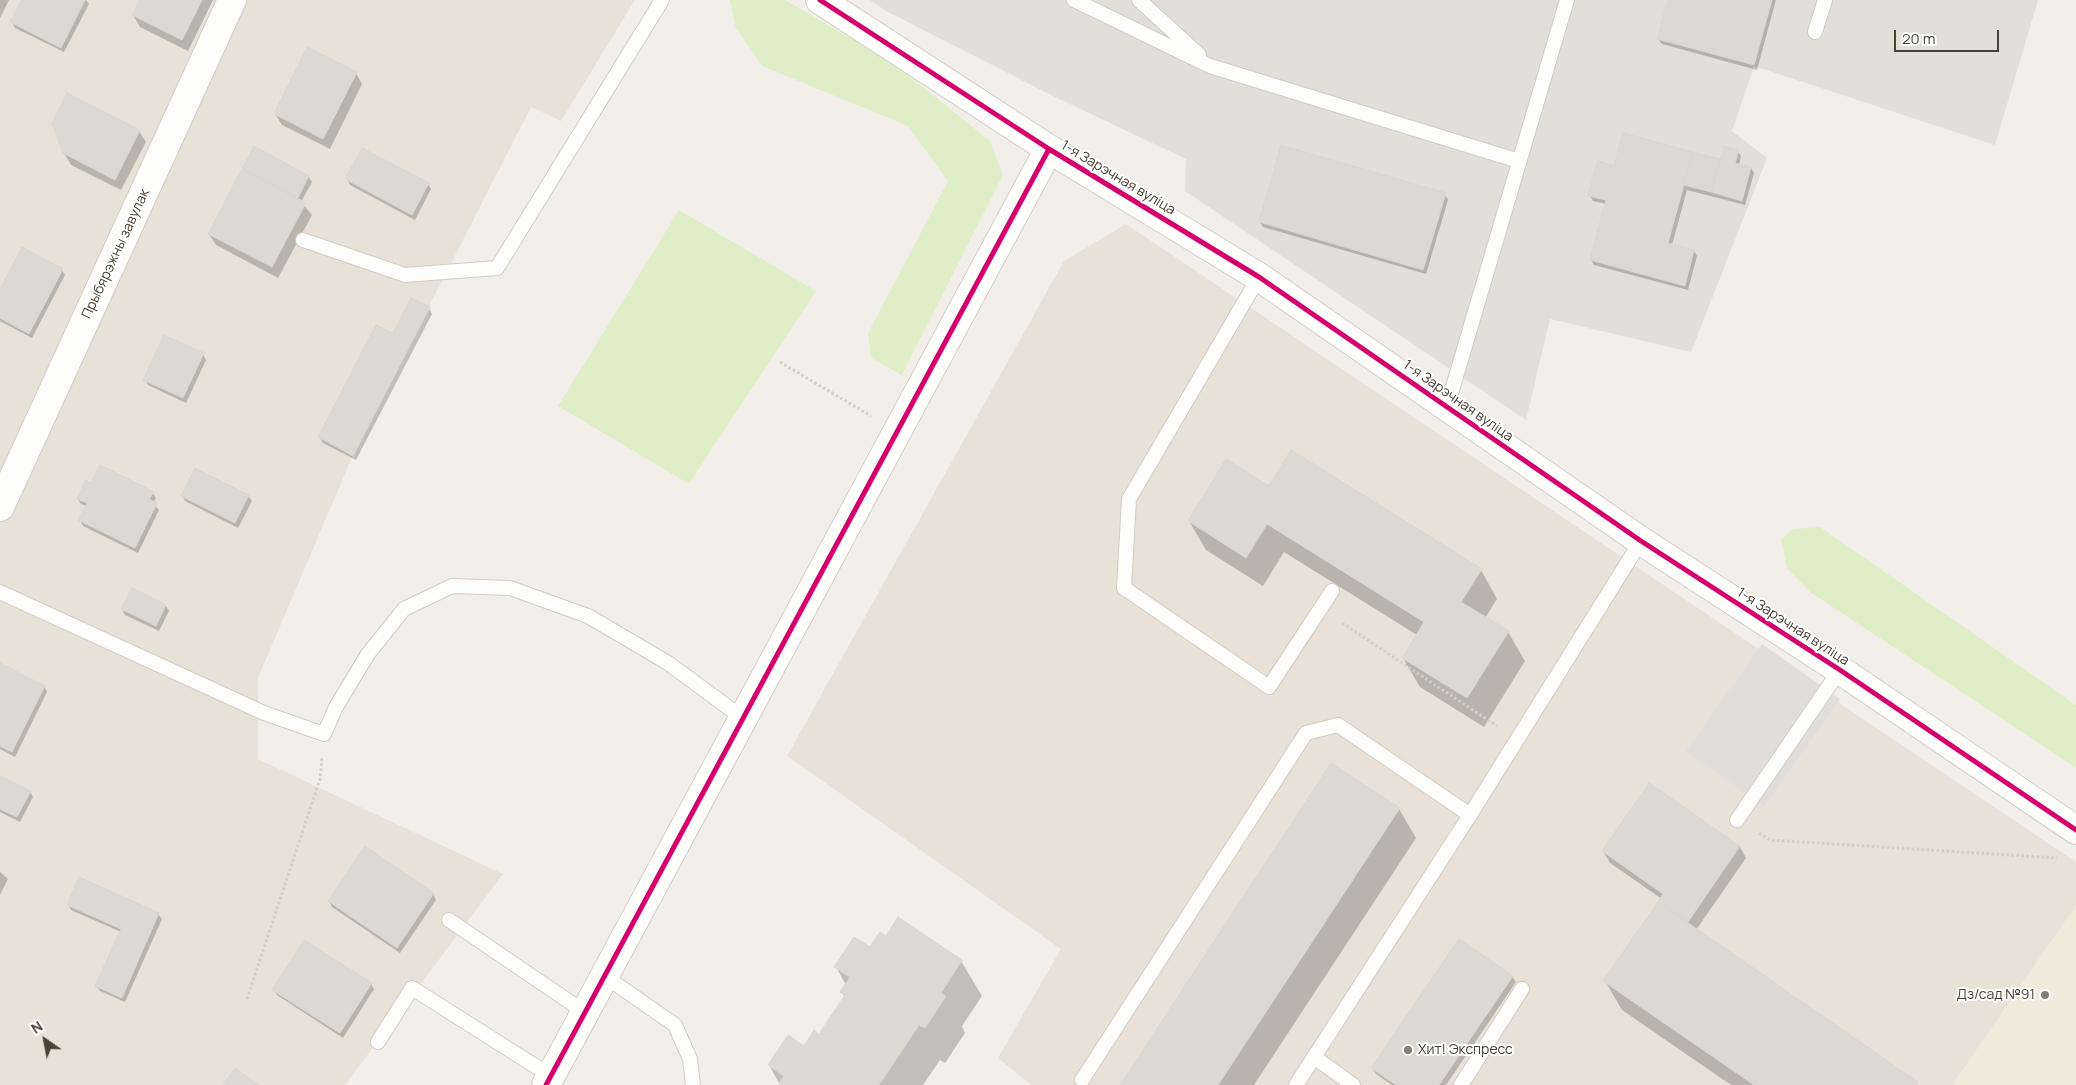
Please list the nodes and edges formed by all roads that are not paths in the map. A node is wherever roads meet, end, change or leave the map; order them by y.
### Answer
1 (232, 0) edge
2 (662, 0) edge
3 (820, 0) edge
4 (1074, 0) edge
5 (1139, 0) edge
6 (1567, 0) edge
7 (1825, 0) edge
8 (1815, 32) dead end
9 (1210, 66) junction
10 (1049, 149) junction
11 (1520, 161) junction
12 (303, 240) dead end
13 (1260, 277) junction
14 (1447, 407) junction
15 (0, 507) edge
16 (1641, 541) junction
17 (1332, 591) dead end
18 (0, 592) edge
19 (1840, 670) junction
20 (744, 719) junction
21 (1470, 815) junction
22 (1737, 820) road end
23 (2076, 830) edge
24 (448, 920) dead end
25 (606, 976) junction
26 (1522, 989) dead end
27 (586, 1013) junction
28 (378, 1042) dead end
29 (1314, 1057) junction
30 (549, 1080) edge
31 (1082, 1080) dead end
32 (693, 1085) edge
33 (1296, 1085) edge
34 (1353, 1085) edge
35 (1461, 1085) edge

1 - 15 street, Прыбярэжны завулак
2 - 12 lane
3 - 10 street, 1-я Зарэчная вуліца
4 - 9 lane
5 - 9 lane
6 - 11 lane
7 - 8 lane
9 - 11 lane
10 - 13 street, 1-я Зарэчная вуліца
10 - 20 street
11 - 14 lane
13 - 14 street, 1-я Зарэчная вуліца
13 - 17 lane
14 - 16 street, 1-я Зарэчная вуліца
16 - 19 street, 1-я Зарэчная вуліца
16 - 21 lane
18 - 20 lane
19 - 22 lane
19 - 23 street, 1-я Зарэчная вуліца
20 - 25 street
21 - 29 lane
21 - 31 lane
24 - 27 lane
25 - 27 street
25 - 32 lane
26 - 35 lane
27 - 30 street
28 - 30 lane
29 - 33 lane
29 - 34 lane

